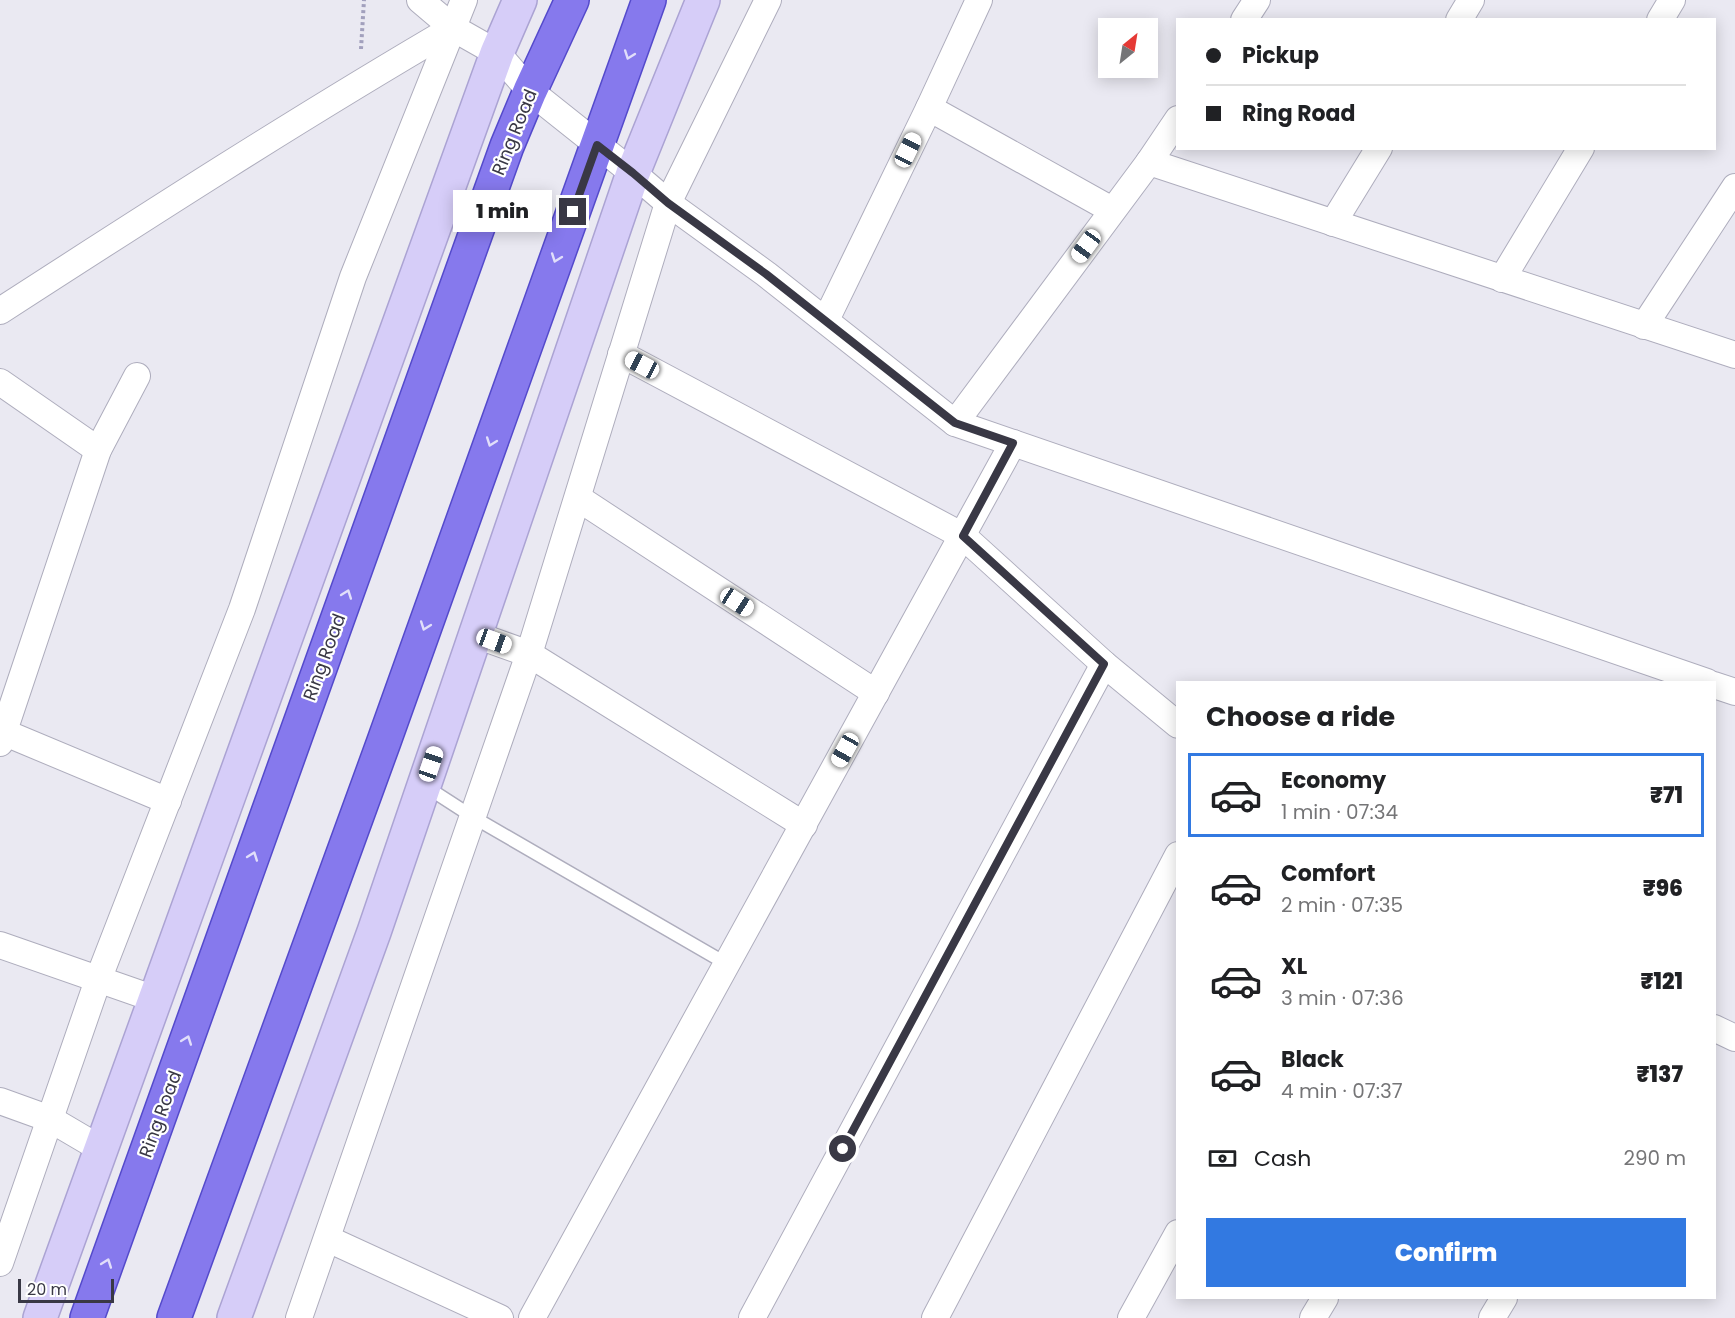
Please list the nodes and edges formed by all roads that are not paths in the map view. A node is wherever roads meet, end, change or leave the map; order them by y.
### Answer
1 (420, 0) edge
2 (464, 0) edge
3 (520, 0) edge
4 (572, 0) edge
5 (649, 0) edge
6 (703, 0) edge
7 (768, 0) edge
8 (979, 0) edge
9 (1257, 0) edge
10 (1471, 0) edge
11 (1672, 0) edge
12 (1245, 18) edge
13 (1460, 18) edge
14 (1661, 18) edge
15 (453, 28) junction
16 (497, 53) junction
17 (530, 91) junction
18 (929, 108) junction
19 (1176, 122) edge
20 (597, 145) junction
21 (1378, 150) edge
22 (1580, 150) edge
23 (1149, 162) junction
24 (633, 173) junction
25 (1735, 187) edge
26 (668, 203) junction
27 (1112, 210) junction
28 (1333, 223) junction
29 (1502, 279) junction
30 (0, 311) edge
31 (826, 320) junction
32 (1644, 326) junction
33 (621, 354) junction
34 (1735, 355) edge
35 (137, 376) dead end
36 (0, 382) edge
37 (955, 423) junction
38 (1013, 443) junction
39 (98, 450) junction
40 (578, 498) junction
41 (963, 536) junction
42 (476, 635) junction
43 (530, 654) junction
44 (1104, 664) junction
45 (1704, 681) edge
46 (1716, 686) edge
47 (1735, 692) edge
48 (876, 693) junction
49 (1176, 722) edge
50 (2, 738) edge
51 (424, 786) junction
52 (168, 801) junction
53 (473, 817) junction
54 (804, 825) junction
55 (1176, 859) edge
56 (0, 945) edge
57 (727, 964) junction
58 (98, 980) junction
59 (155, 999) junction
60 (1716, 1029) edge
61 (1735, 1038) edge
62 (0, 1101) edge
63 (50, 1119) junction
64 (101, 1149) junction
65 (1176, 1237) edge
66 (328, 1239) junction
67 (0, 1263) edge
68 (1324, 1299) edge
69 (1503, 1299) edge
70 (40, 1318) edge
71 (87, 1318) edge
72 (174, 1318) edge
73 (234, 1318) edge
74 (299, 1318) edge
75 (500, 1318) edge
76 (532, 1318) edge
77 (752, 1318) edge
78 (934, 1318) edge
79 (1131, 1318) edge
80 (1314, 1318) edge
81 (1492, 1318) edge

1 - 15 street
2 - 15 street
3 - 16 street
4 - 17 highway, Ring Road
5 -> 20 highway
6 - 24 street
7 - 26 street
8 - 18 street
9 - 12 street
10 - 13 street
11 - 14 street
15 - 16 street
15 - 30 street
15 - 52 street
16 - 17 street
16 - 59 street
17 - 20 street
71 -> 17 highway, Ring Road
18 - 27 street
18 - 31 street
19 - 23 street
20 - 24 street
20 -> 72 highway
21 - 28 street
22 - 29 street
23 - 27 street
23 - 28 street
24 - 26 street
24 - 42 street
25 - 32 street
26 - 31 street
26 - 33 street
27 - 37 street
28 - 29 street
29 - 32 street
31 - 37 street
32 - 34 street
33 - 40 street
33 - 41 street
35 - 39 street
36 - 39 street
37 - 38 street
38 - 41 street
38 - 45 street
39 - 50 street
40 - 43 street
40 - 48 street
41 - 44 street
41 - 48 street
42 - 43 street
42 - 51 street
43 - 53 street
43 - 54 street
44 - 49 street
44 - 77 street
46 - 47 street
48 - 54 street
50 - 52 street
51 - 53 lane
51 - 73 street
52 - 58 street
53 - 57 lane
53 - 66 street
54 - 57 street
55 - 78 street
56 - 58 street
57 - 76 street
58 - 59 street
58 - 63 street
59 - 64 street
60 - 61 street
62 - 63 street
63 - 64 street
63 - 67 street
64 - 70 street
65 - 79 street
66 - 74 street
66 - 75 street
68 - 80 street
69 - 81 street

